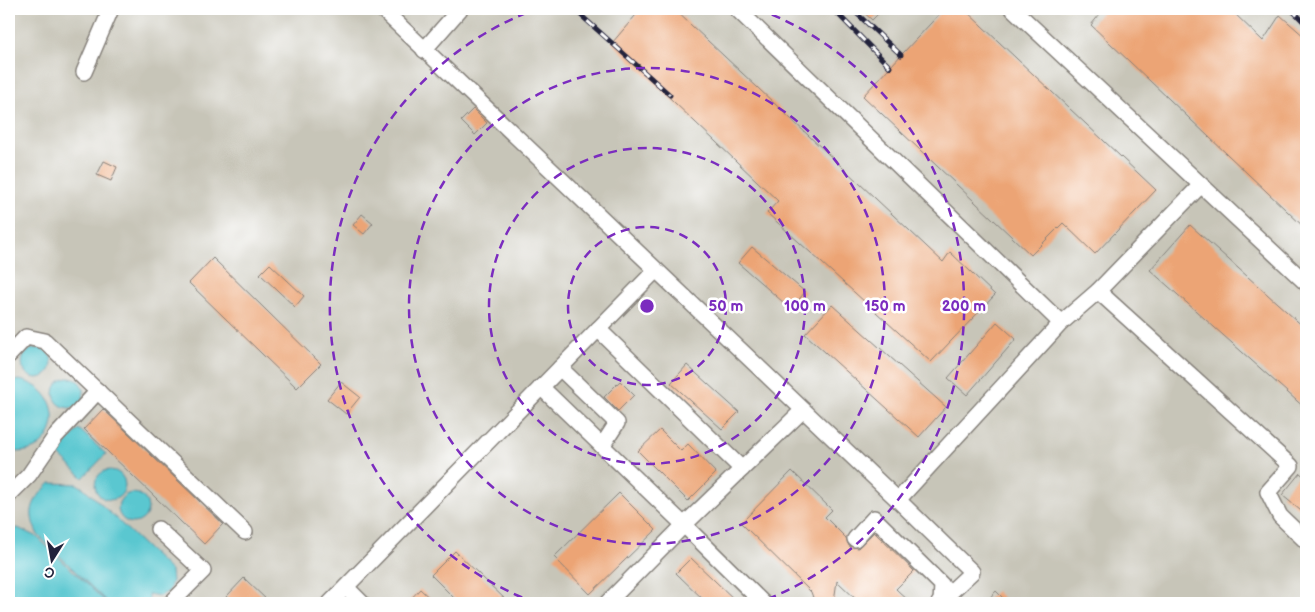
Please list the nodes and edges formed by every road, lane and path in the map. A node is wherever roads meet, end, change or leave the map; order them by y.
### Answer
1 (111, 9) edge
2 (382, 9) edge
3 (460, 9) edge
4 (737, 9) edge
5 (1013, 9) edge
6 (424, 50) junction
7 (84, 72) dead end
8 (1201, 185) junction
9 (656, 270) junction
10 (1306, 283) edge
11 (1098, 291) junction
12 (1061, 323) junction
13 (598, 329) junction
14 (9, 354) edge
15 (560, 368) junction
16 (541, 387) junction
17 (98, 391) junction
18 (804, 410) junction
19 (602, 446) junction
20 (742, 469) junction
21 (9, 495) edge
22 (898, 500) junction
23 (684, 525) junction
24 (158, 529) dead end
25 (245, 532) dead end
26 (855, 539) dead end
27 (1306, 541) edge
28 (346, 587) junction
29 (176, 602) edge
30 (330, 603) edge
31 (362, 603) edge
32 (606, 603) edge
33 (763, 603) edge
34 (940, 603) edge

1 - 7 lane
2 - 6 lane
3 - 6 lane
4 - 12 lane
5 - 8 lane
6 - 9 lane
8 - 10 lane
8 - 11 lane
9 - 13 lane
9 - 18 lane
11 - 12 lane
11 - 27 lane
12 - 22 lane
13 - 15 lane
13 - 20 lane
14 - 17 lane
15 - 16 lane
15 - 19 lane
16 - 19 lane
16 - 28 lane
17 - 21 lane
17 - 25 lane
18 - 20 lane
18 - 22 lane
19 - 23 lane
20 - 23 lane
22 - 34 lane
23 - 32 lane
23 - 33 lane
24 - 29 lane
26 - 34 lane
28 - 30 lane
28 - 31 lane

